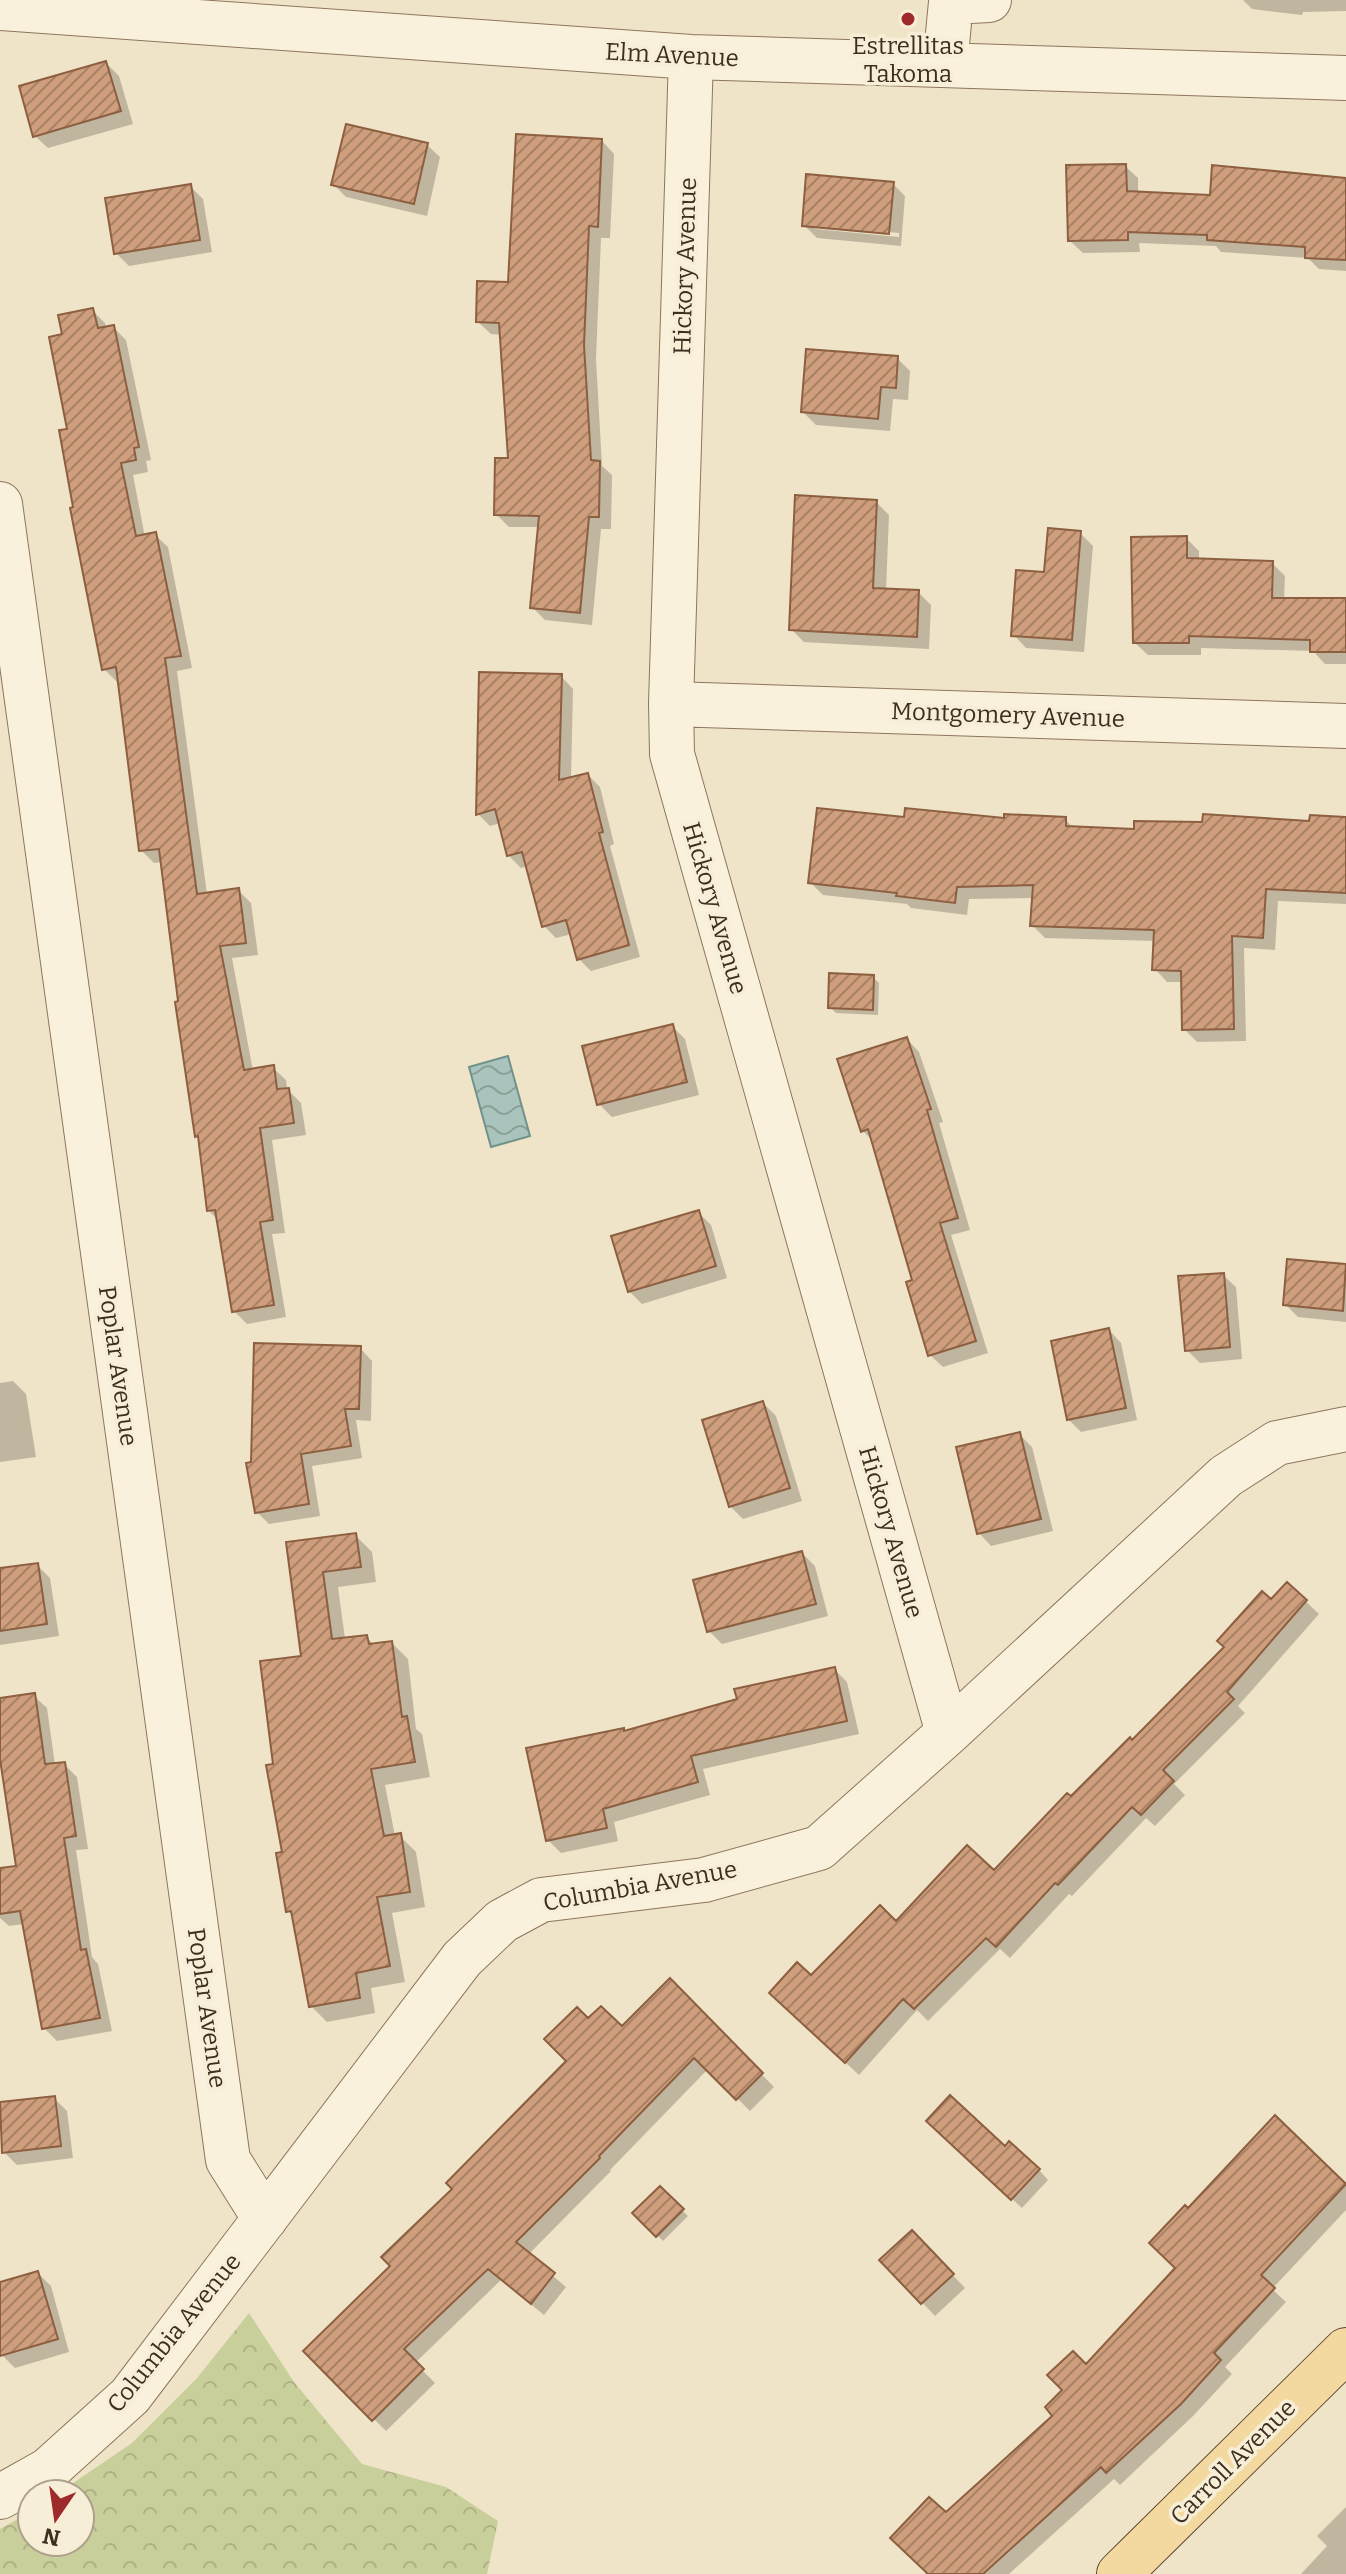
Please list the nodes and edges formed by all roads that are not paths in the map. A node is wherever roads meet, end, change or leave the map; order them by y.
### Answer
1 (989, 0) edge
2 (0, 8) edge
3 (691, 57) junction
4 (945, 65) junction
5 (1346, 78) edge
6 (0, 504) edge
7 (671, 704) junction
8 (1346, 726) edge
9 (1346, 1429) edge
10 (948, 1733) junction
11 (265, 2219) junction
12 (1346, 2350) edge
13 (0, 2497) edge
14 (1119, 2574) edge

1 - 4 street
2 - 3 street, Elm Avenue
3 - 4 street, Elm Avenue
3 - 7 street, Hickory Avenue
4 - 5 street, Elm Avenue
6 - 11 street, Poplar Avenue
7 - 8 street, Montgomery Avenue
7 - 10 street, Hickory Avenue
9 - 10 street, Columbia Avenue
10 - 11 street, Columbia Avenue
11 - 13 street, Columbia Avenue
12 - 14 main road, Carroll Avenue

